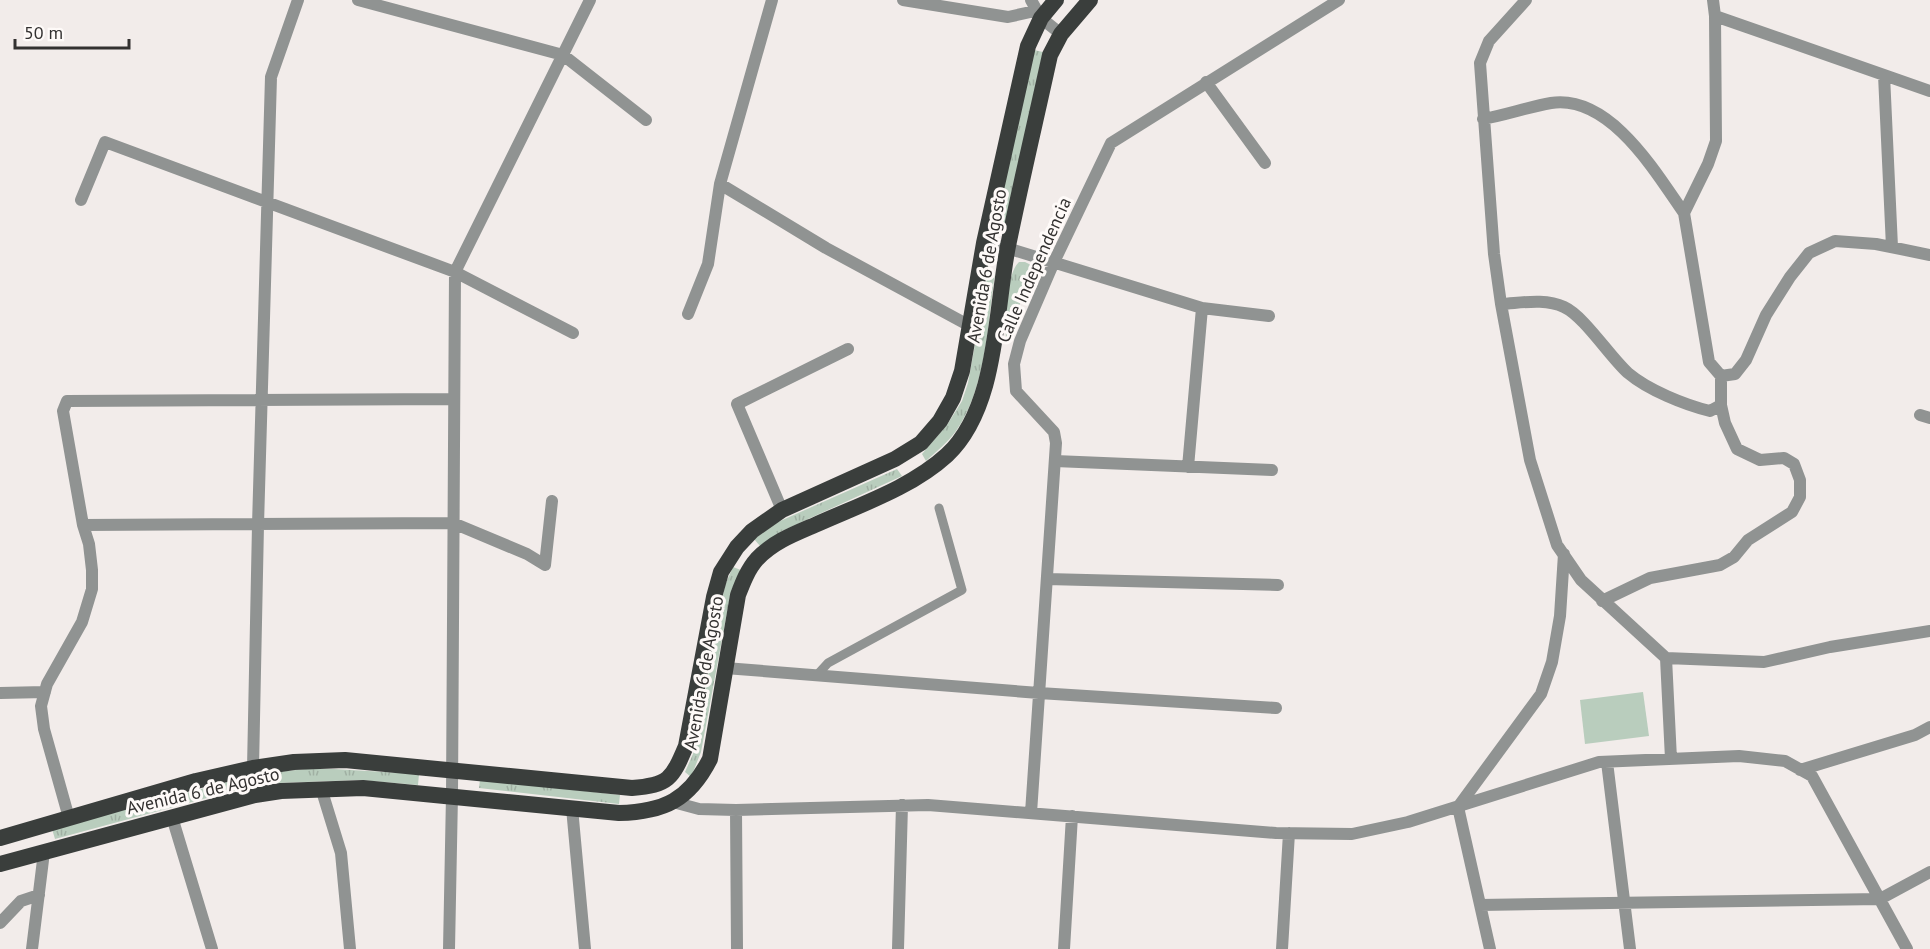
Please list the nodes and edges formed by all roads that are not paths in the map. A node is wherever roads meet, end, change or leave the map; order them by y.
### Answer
1 (298, 0) edge
2 (358, 0) edge
3 (590, 0) edge
4 (772, 0) edge
5 (903, 0) edge
6 (1056, 0) edge
7 (1090, 0) edge
8 (1339, 0) edge
9 (1526, 0) edge
10 (1713, 0) edge
11 (1036, 10) edge
12 (1715, 16) junction
13 (1061, 34) junction
14 (563, 56) junction
15 (1884, 75) junction
16 (1206, 82) junction
17 (1930, 91) edge
18 (1483, 119) junction
19 (646, 120) dead end
20 (1265, 163) dead end
21 (720, 184) junction
22 (81, 200) dead end
23 (267, 202) junction
24 (1684, 213) junction
25 (984, 243) junction
26 (1007, 248) junction
27 (1893, 248) junction
28 (1930, 255) edge
29 (1054, 262) junction
30 (455, 272) junction
31 (1501, 304) junction
32 (1202, 308) junction
33 (688, 314) dead end
34 (1269, 316) dead end
35 (970, 326) junction
36 (573, 333) dead end
37 (848, 349) dead end
38 (1721, 376) junction
39 (261, 399) junction
40 (454, 399) junction
41 (1721, 405) junction
42 (906, 453) junction
43 (1055, 461) junction
44 (1188, 467) junction
45 (1272, 470) dead end
46 (918, 475) junction
47 (552, 501) dead end
48 (939, 508) dead end
49 (782, 510) junction
50 (453, 524) junction
51 (83, 525) junction
52 (258, 525) junction
53 (737, 547) junction
54 (1564, 555) junction
55 (756, 561) junction
56 (1047, 579) junction
57 (1278, 585) dead end
58 (1602, 602) junction
59 (1930, 631) edge
60 (1666, 658) junction
61 (725, 668) junction
62 (817, 675) junction
63 (45, 692) junction
64 (0, 693) edge
65 (1040, 693) junction
66 (1276, 708) dead end
67 (1930, 727) edge
68 (1671, 759) junction
69 (1607, 762) junction
70 (253, 768) junction
71 (452, 769) junction
72 (1800, 770) junction
73 (673, 772) junction
74 (321, 788) junction
75 (628, 788) junction
76 (255, 795) junction
77 (452, 795) junction
78 (673, 802) junction
79 (902, 806) junction
80 (1458, 807) junction
81 (572, 808) junction
82 (736, 810) junction
83 (627, 813) junction
84 (1031, 813) junction
85 (1072, 816) junction
86 (172, 817) junction
87 (69, 818) junction
88 (1289, 833) junction
89 (0, 838) edge
90 (44, 852) junction
91 (0, 864) edge
92 (1930, 872) edge
93 (39, 895) junction
94 (1880, 899) junction
95 (1624, 903) junction
96 (1480, 905) junction
97 (0, 923) edge
98 (32, 949) edge
99 (212, 949) edge
100 (350, 949) edge
101 (449, 949) edge
102 (585, 949) edge
103 (737, 949) edge
104 (898, 949) edge
105 (1064, 949) edge
106 (1282, 949) edge
107 (1490, 949) edge
108 (1630, 949) edge
109 (1907, 949) edge

1 - 23 street
2 - 14 street
3 - 14 street
4 - 21 street
5 - 11 street
6 - 11 highway, Avenida 6 de Agosto
7 - 13 highway, Avenida 6 de Agosto
8 - 16 street, Calle Independencia
9 - 18 street
10 - 12 street
11 - 13 street
11 - 25 highway, Avenida 6 de Agosto
12 - 15 street
12 - 24 street
13 - 26 highway, Avenida 6 de Agosto
14 - 19 street
14 - 30 street
15 - 17 street
15 - 27 street
16 - 20 street
16 - 29 street, Calle Independencia
18 - 24 street
18 - 31 street
21 - 33 street
21 - 35 street
22 - 23 street
23 - 30 street
23 - 39 street
24 - 38 street
25 - 26 street
25 - 35 highway, Avenida 6 de Agosto
26 - 29 street
26 - 46 highway, Avenida 6 de Agosto
27 - 28 street
27 - 38 street
29 - 32 street
29 - 43 street, Calle Independencia
30 - 36 street
30 - 40 street
31 - 41 street
31 - 54 street
32 - 34 street
32 - 44 street
35 - 42 highway, Avenida 6 de Agosto
37 - 49 street
38 - 41 street
39 - 40 street
39 - 51 street
39 - 52 street
40 - 50 street
41 - 58 street
42 - 46 highway
42 - 49 highway, Avenida 6 de Agosto
43 - 44 street
43 - 56 street, Calle Independencia
44 - 45 street
46 - 55 highway, Avenida 6 de Agosto
47 - 50 street
48 - 62 lane
49 - 53 highway, Avenida 6 de Agosto
50 - 52 street
50 - 71 street
51 - 52 street
51 - 63 street
52 - 70 street
53 - 55 highway
53 - 73 highway, Avenida 6 de Agosto
54 - 58 street
54 - 80 street
55 - 61 highway, Avenida 6 de Agosto
56 - 57 street
56 - 65 street, Calle Independencia
58 - 60 street
59 - 60 street
60 - 68 street
61 - 62 street
61 - 78 highway, Avenida 6 de Agosto
62 - 65 street
63 - 64 street
63 - 87 street
65 - 66 street
65 - 84 street, Calle Independencia
67 - 72 street
68 - 69 street
68 - 72 street
69 - 80 street
69 - 95 street
70 - 71 highway, Avenida 6 de Agosto
70 - 76 street
70 - 87 highway, Avenida 6 de Agosto
71 - 75 highway, Avenida 6 de Agosto
71 - 77 street
72 - 94 street
73 - 75 highway, Avenida 6 de Agosto
73 - 78 highway
74 - 76 highway, Avenida 6 de Agosto
74 - 77 highway, Avenida 6 de Agosto
74 - 100 street
75 - 83 highway
76 - 86 highway, Avenida 6 de Agosto
77 - 81 highway, Avenida 6 de Agosto
77 - 101 street
78 - 82 street
78 - 83 highway, Avenida 6 de Agosto
79 - 82 street
79 - 84 street
79 - 104 street
80 - 88 street
80 - 96 street
81 - 83 highway, Avenida 6 de Agosto
81 - 102 street
82 - 103 street
84 - 85 street
85 - 88 street
85 - 105 street
86 - 90 highway, Avenida 6 de Agosto
86 - 99 street
87 - 89 highway, Avenida 6 de Agosto
88 - 106 street
90 - 91 highway, Avenida 6 de Agosto
90 - 93 street
92 - 94 street
93 - 97 street
93 - 98 street
94 - 95 street
94 - 109 street
95 - 96 street
95 - 108 street
96 - 107 street

